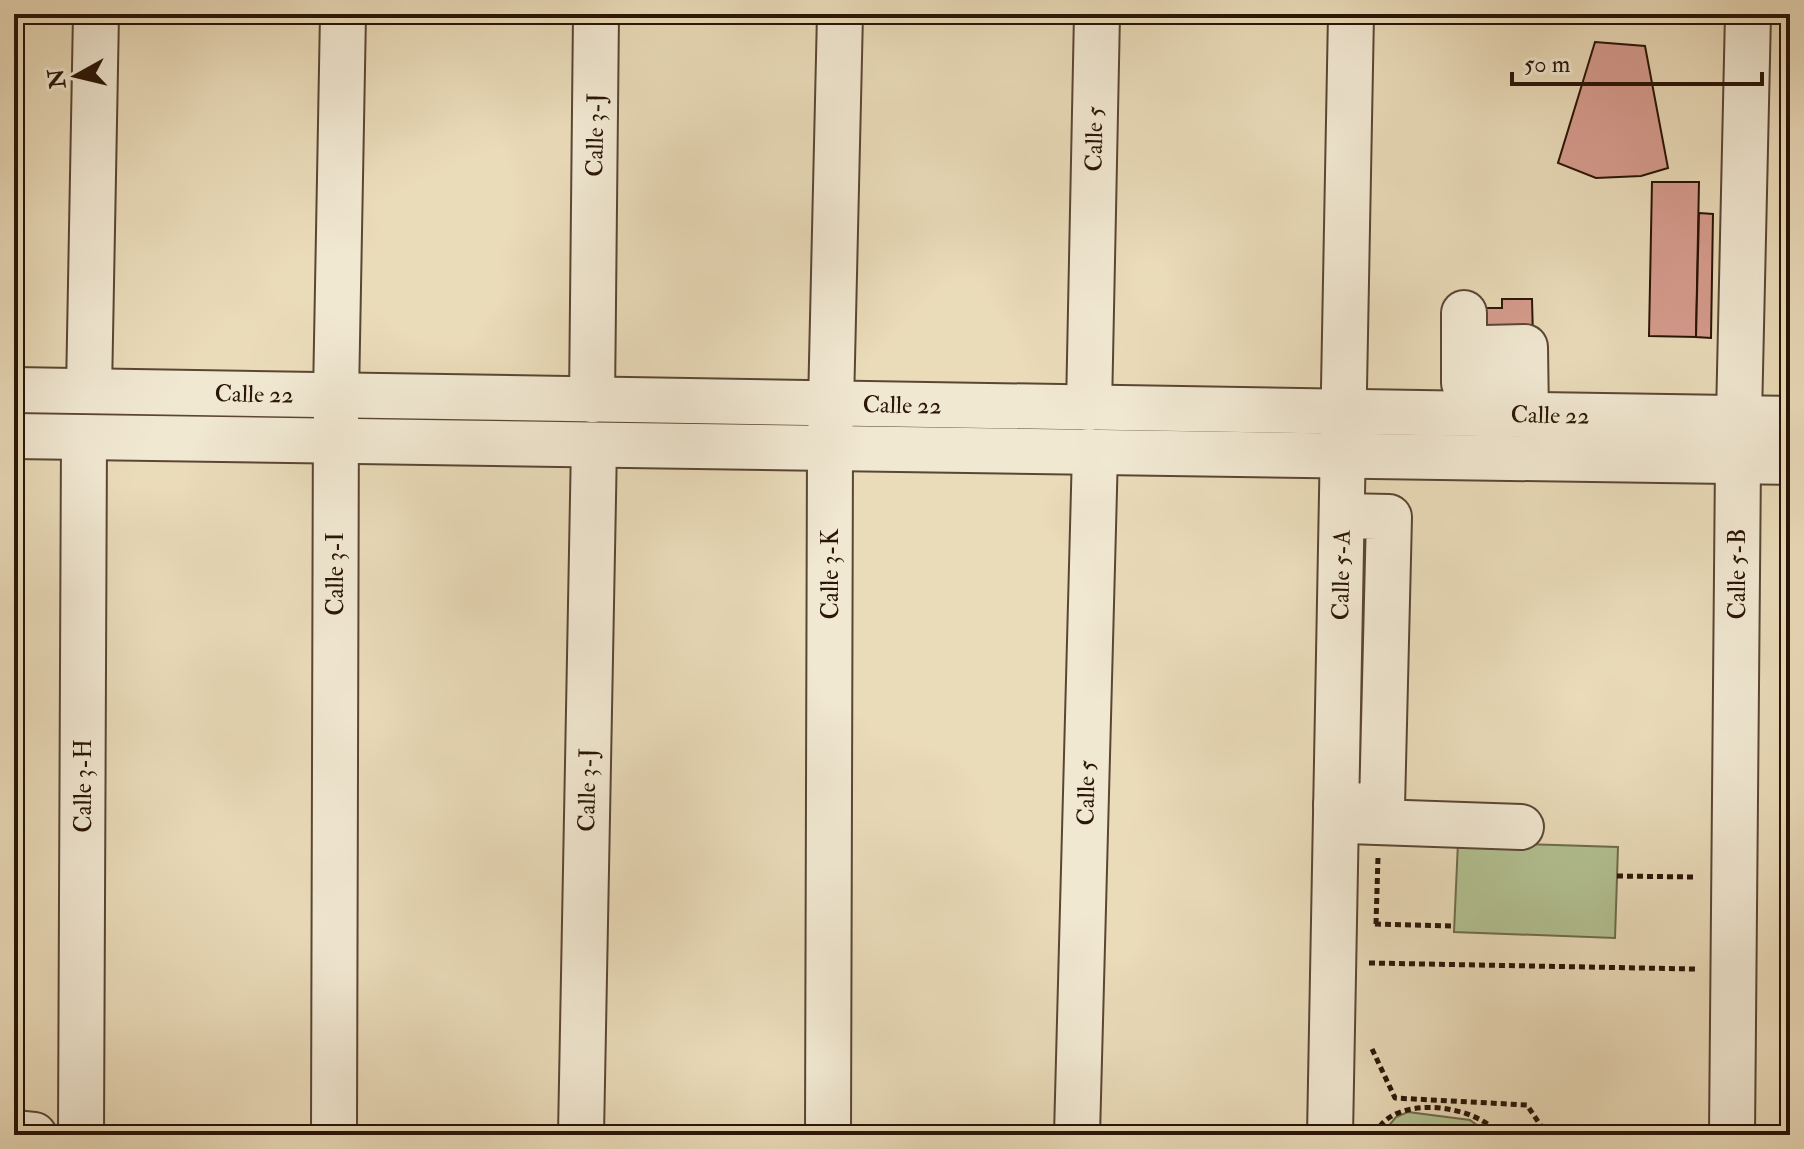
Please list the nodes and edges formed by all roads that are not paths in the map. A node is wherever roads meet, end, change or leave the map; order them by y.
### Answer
1 (96, 14) edge
2 (343, 14) edge
3 (596, 14) edge
4 (840, 14) edge
5 (1097, 14) edge
6 (1351, 14) edge
7 (1748, 14) edge
8 (1464, 313) dead end
9 (14, 390) edge
10 (89, 391) junction
11 (336, 396) junction
12 (592, 400) junction
13 (831, 403) junction
14 (1089, 408) junction
15 (1344, 412) junction
16 (1492, 414) junction
17 (1741, 418) junction
18 (1790, 419) edge
19 (14, 436) edge
20 (84, 437) junction
21 (336, 441) junction
22 (594, 445) junction
23 (830, 448) junction
24 (1095, 452) junction
25 (1343, 455) junction
26 (1738, 461) junction
27 (1790, 462) edge
28 (1336, 812) junction
29 (1521, 827) dead end
30 (14, 1133) edge
31 (34, 1135) edge
32 (81, 1135) edge
33 (334, 1135) edge
34 (581, 1135) edge
35 (828, 1135) edge
36 (1077, 1135) edge
37 (1330, 1135) edge
38 (1732, 1135) edge

1 - 10 street
2 - 11 street, Calle 3-I
3 - 12 street, Calle 3-J
4 - 13 street, Calle 3-K
5 - 14 street, Calle 5
6 - 15 street, Calle 5-A
7 - 17 street, Calle 5-B
8 - 16 street
9 - 10 street, Calle 22
10 - 11 street, Calle 22
11 - 12 street, Calle 22
11 - 21 street, Calle 3-I
12 - 13 street, Calle 22
13 - 14 street, Calle 22
13 - 23 street, Calle 3-K
14 - 15 street, Calle 22
15 - 16 street, Calle 22
15 - 25 street, Calle 5-A
16 - 17 street, Calle 22
17 - 18 street, Calle 22
17 - 26 street, Calle 5-B
19 - 20 street, Calle 22
20 - 21 street, Calle 22
20 - 32 street, Calle 3-H
21 - 22 street, Calle 22
21 - 33 street, Calle 3-I
22 - 23 street, Calle 22
22 - 34 street, Calle 3-J
23 - 24 street, Calle 22
23 - 35 street, Calle 3-K
24 - 25 street, Calle 22
24 - 36 street, Calle 5
25 - 26 street, Calle 22
25 - 28 street, Calle 5-A
26 - 27 street, Calle 22
26 - 38 street, Calle 5-B
28 - 29 street
28 - 37 street, Calle 5-A
30 - 31 street

